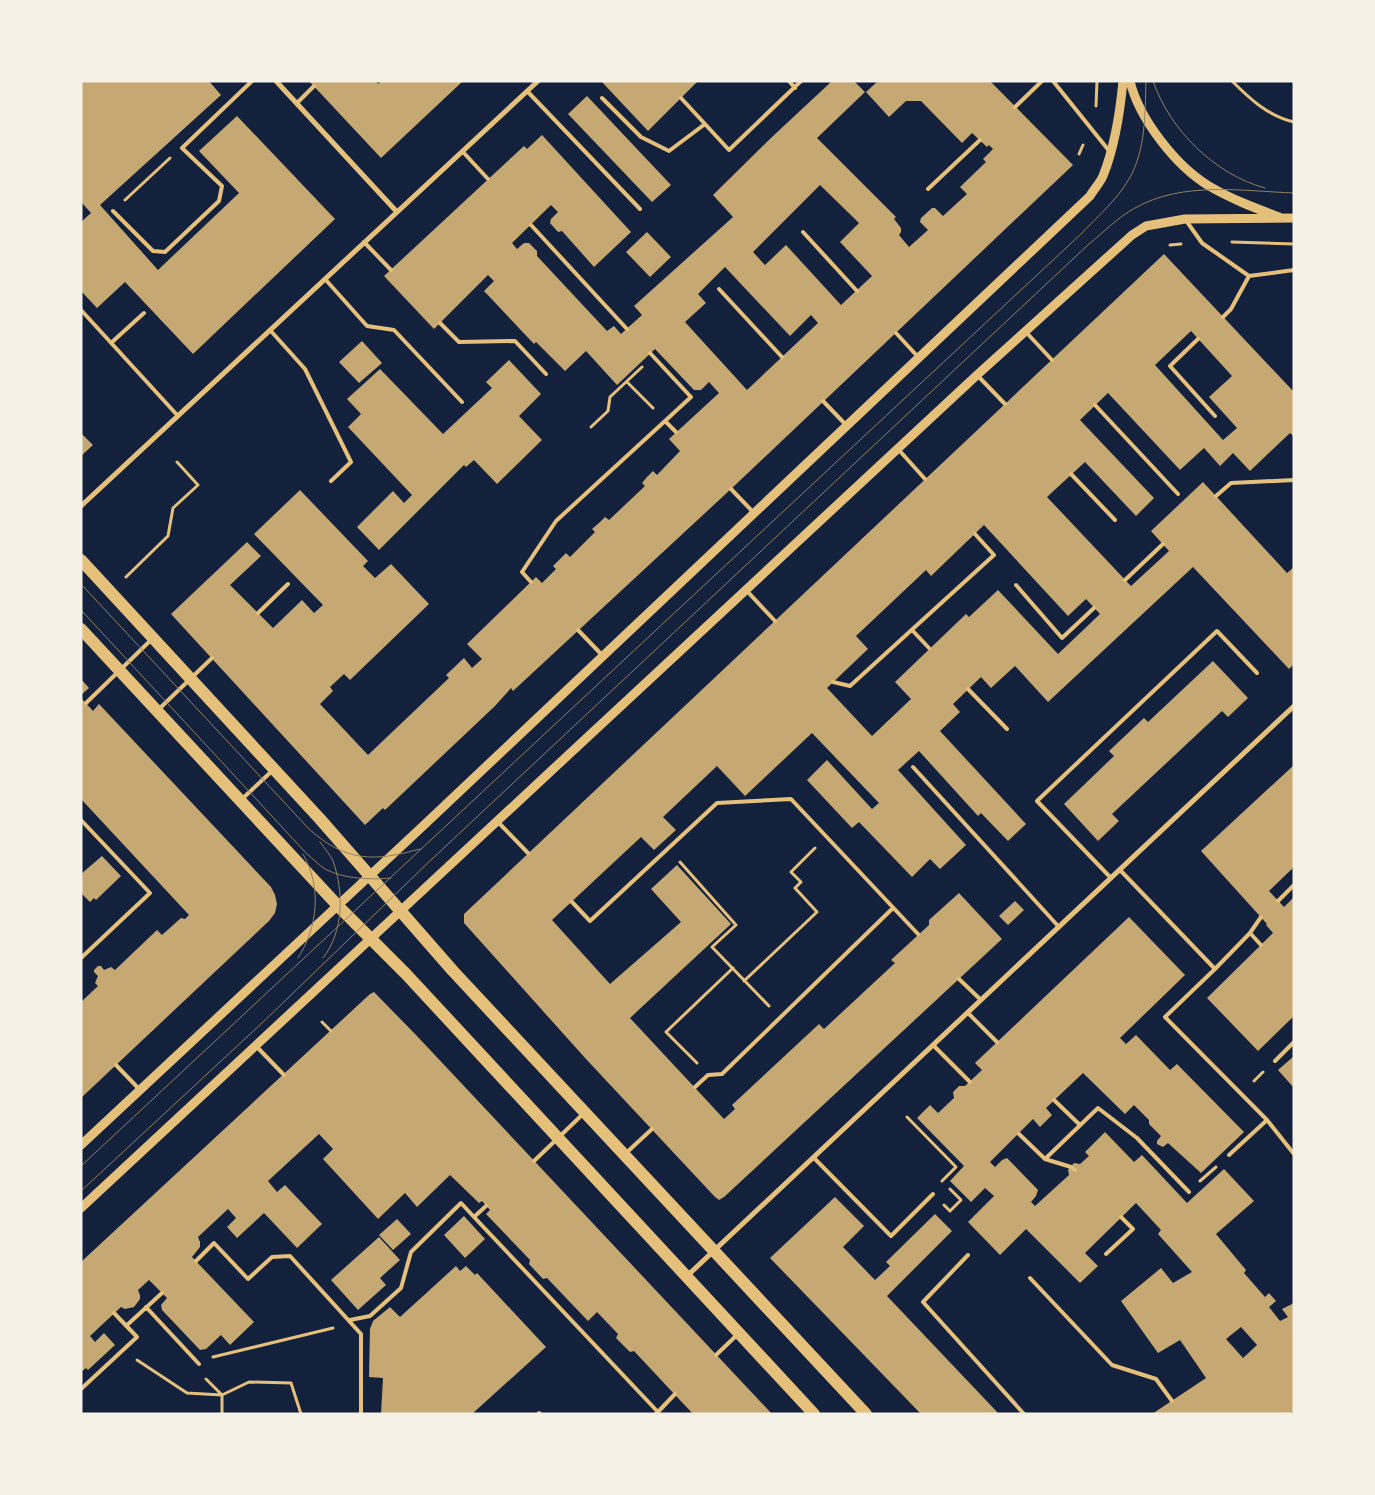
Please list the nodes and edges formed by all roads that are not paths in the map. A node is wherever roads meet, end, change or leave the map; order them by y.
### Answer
1 (252, 81) edge
2 (276, 81) edge
3 (538, 81) edge
4 (789, 81) edge
5 (802, 81) edge
6 (1042, 81) edge
7 (1053, 81) edge
8 (1123, 81) edge
9 (1130, 81) edge
10 (314, 86) dead end
11 (795, 88) junction
12 (527, 91) junction
13 (602, 98) dead end
14 (681, 98) dead end
15 (296, 103) junction
16 (1015, 107) dead end
17 (705, 124) junction
18 (980, 140) dead end
19 (463, 152) junction
20 (1110, 152) junction
21 (488, 179) dead end
22 (928, 189) dead end
23 (640, 209) dead end
24 (113, 210) road end
25 (397, 212) junction
26 (1284, 218) junction
27 (1294, 218) edge
28 (1185, 220) junction
29 (531, 225) dead end
30 (802, 232) dead end
31 (364, 242) junction
32 (391, 270) dead end
33 (1294, 270) edge
34 (1249, 276) junction
35 (325, 279) junction
36 (719, 289) dead end
37 (857, 291) dead end
38 (81, 310) edge
39 (144, 313) dead end
40 (1223, 317) dead end
41 (440, 323) dead end
42 (627, 329) dead end
43 (270, 330) junction
44 (1025, 331) junction
45 (896, 333) dead end
46 (1198, 339) dead end
47 (111, 343) junction
48 (652, 355) road end
49 (782, 357) dead end
50 (919, 358) junction
51 (1052, 360) dead end
52 (546, 374) dead end
53 (977, 375) junction
54 (823, 400) dead end
55 (462, 402) dead end
56 (1005, 404) dead end
57 (1095, 406) dead end
58 (178, 416) junction
59 (1216, 416) dead end
60 (665, 421) junction
61 (847, 426) junction
62 (676, 432) dead end
63 (898, 449) junction
64 (1071, 474) dead end
65 (925, 479) dead end
66 (1294, 480) edge
67 (331, 482) dead end
68 (731, 489) dead end
69 (1178, 494) dead end
70 (1216, 496) dead end
71 (81, 506) edge
72 (754, 513) junction
73 (1115, 520) dead end
74 (975, 534) dead end
75 (1163, 544) dead end
76 (81, 560) edge
77 (1125, 580) dead end
78 (532, 582) dead end
79 (288, 584) dead end
80 (1016, 586) dead end
81 (746, 590) junction
82 (1094, 608) dead end
83 (258, 613) dead end
84 (775, 621) dead end
85 (81, 628) edge
86 (578, 630) dead end
87 (912, 630) junction
88 (154, 638) junction
89 (929, 648) dead end
90 (603, 656) junction
91 (212, 658) dead end
92 (120, 671) junction
93 (1257, 673) dead end
94 (191, 678) junction
95 (833, 682) dead end
96 (968, 689) dead end
97 (86, 703) dead end
98 (1294, 706) edge
99 (158, 710) junction
100 (1007, 730) dead end
101 (913, 767) dead end
102 (274, 769) junction
103 (240, 800) junction
104 (81, 820) edge
105 (497, 821) junction
106 (528, 854) dead end
107 (1120, 870) junction
108 (370, 875) junction
109 (1111, 878) junction
110 (1294, 885) edge
111 (1278, 901) dead end
112 (572, 902) dead end
113 (338, 905) junction
114 (893, 908) junction
115 (401, 911) junction
116 (1261, 917) dead end
117 (1058, 927) junction
118 (1250, 933) junction
119 (918, 934) dead end
120 (371, 939) junction
121 (1261, 945) dead end
122 (81, 958) edge
123 (1214, 969) junction
124 (959, 979) dead end
125 (981, 1000) junction
126 (968, 1013) junction
127 (997, 1042) dead end
128 (1294, 1042) edge
129 (933, 1045) junction
130 (255, 1046) junction
131 (1275, 1060) road end
132 (116, 1065) dead end
133 (284, 1075) dead end
134 (970, 1082) dead end
135 (695, 1087) dead end
136 (140, 1090) junction
137 (1054, 1100) dead end
138 (584, 1113) junction
139 (1266, 1120) junction
140 (1080, 1125) junction
141 (652, 1129) dead end
142 (1019, 1134) dead end
143 (557, 1139) junction
144 (81, 1145) edge
145 (1294, 1154) edge
146 (624, 1155) junction
147 (1229, 1155) road end
148 (814, 1158) junction
149 (1045, 1160) junction
150 (534, 1161) dead end
151 (1074, 1170) dead end
152 (1189, 1192) road end
153 (933, 1194) road end
154 (486, 1206) dead end
155 (81, 1208) edge
156 (474, 1217) junction
157 (1121, 1217) dead end
158 (713, 1251) junction
159 (1106, 1254) dead end
160 (968, 1255) dead end
161 (196, 1260) dead end
162 (686, 1277) junction
163 (1030, 1278) dead end
164 (162, 1293) dead end
165 (146, 1307) junction
166 (114, 1313) dead end
167 (350, 1320) junction
168 (126, 1326) junction
169 (739, 1334) junction
170 (716, 1355) dead end
171 (199, 1364) road end
172 (81, 1389) edge
173 (675, 1394) dead end
174 (1172, 1401) dead end
175 (656, 1412) edge
176 (361, 1414) edge
177 (814, 1414) edge
178 (866, 1414) edge
179 (1024, 1414) edge

1 - 24 lane
2 - 15 street
3 - 12 street
4 - 11 lane
5 - 11 lane
6 - 16 lane
7 - 20 lane
8 - 20 street
9 - 26 street
10 - 15 lane
11 - 17 lane
12 - 19 street
12 - 23 lane
13 - 17 lane
14 - 17 lane
15 - 25 street
18 - 22 lane
19 - 21 lane
19 - 25 street
20 - 50 street
25 - 31 street
26 - 27 street
26 - 28 street
28 - 34 lane
28 - 44 street
29 - 42 lane
30 - 37 lane
31 - 32 lane
31 - 35 street
33 - 34 lane
34 - 40 lane
35 - 43 street
35 - 55 lane
36 - 49 lane
38 - 47 lane
39 - 47 lane
41 - 52 lane
43 - 58 street
43 - 67 lane
44 - 51 lane
44 - 53 street
45 - 50 lane
46 - 59 lane
47 - 58 lane
48 - 60 lane
50 - 61 street
53 - 56 lane
53 - 63 street
54 - 61 lane
57 - 69 lane
58 - 71 street
60 - 62 lane
60 - 78 lane
61 - 72 street
63 - 65 lane
63 - 81 street
64 - 73 lane
66 - 70 lane
68 - 72 lane
72 - 90 street
74 - 87 lane
75 - 77 lane
76 - 88 main road
79 - 83 lane
80 - 82 lane
81 - 84 lane
81 - 105 street
85 - 92 main road
86 - 90 lane
87 - 89 lane
87 - 95 lane
88 - 92 lane
88 - 94 main road
90 - 108 street
91 - 94 lane
92 - 97 lane
92 - 99 main road
93 - 109 lane
94 - 99 lane
94 - 102 main road
96 - 100 lane
98 - 107 street
99 - 103 main road
101 - 117 lane
102 - 103 lane
102 - 108 main road
103 - 113 main road
104 - 122 lane
105 - 106 lane
105 - 115 street
107 - 109 street
107 - 123 lane
108 - 113 street
108 - 115 main road
109 - 117 street
110 - 111 lane
112 - 114 lane
113 - 120 main road
113 - 136 street
114 - 119 lane
114 - 135 lane
115 - 120 street
115 - 138 main road
116 - 118 lane
117 - 125 street
118 - 121 lane
118 - 123 lane
120 - 130 street
120 - 143 main road
123 - 139 lane
124 - 125 lane
125 - 126 street
126 - 127 lane
126 - 129 street
128 - 131 lane
129 - 134 lane
129 - 148 street
130 - 133 lane
130 - 155 street
132 - 136 lane
136 - 144 street
137 - 140 lane
138 - 143 lane
138 - 146 main road
139 - 145 lane
139 - 147 lane
140 - 149 lane
140 - 152 lane
141 - 146 lane
142 - 149 lane
143 - 150 lane
143 - 162 main road
146 - 158 main road
148 - 153 lane
148 - 158 street
149 - 151 lane
154 - 156 lane
156 - 167 lane
156 - 175 lane
157 - 159 lane
158 - 162 street
158 - 178 main road
160 - 179 lane
161 - 167 lane
162 - 169 main road
163 - 174 lane
164 - 165 lane
165 - 168 lane
165 - 171 lane
166 - 168 lane
167 - 176 lane
168 - 172 lane
169 - 170 lane
169 - 177 main road
173 - 175 lane

